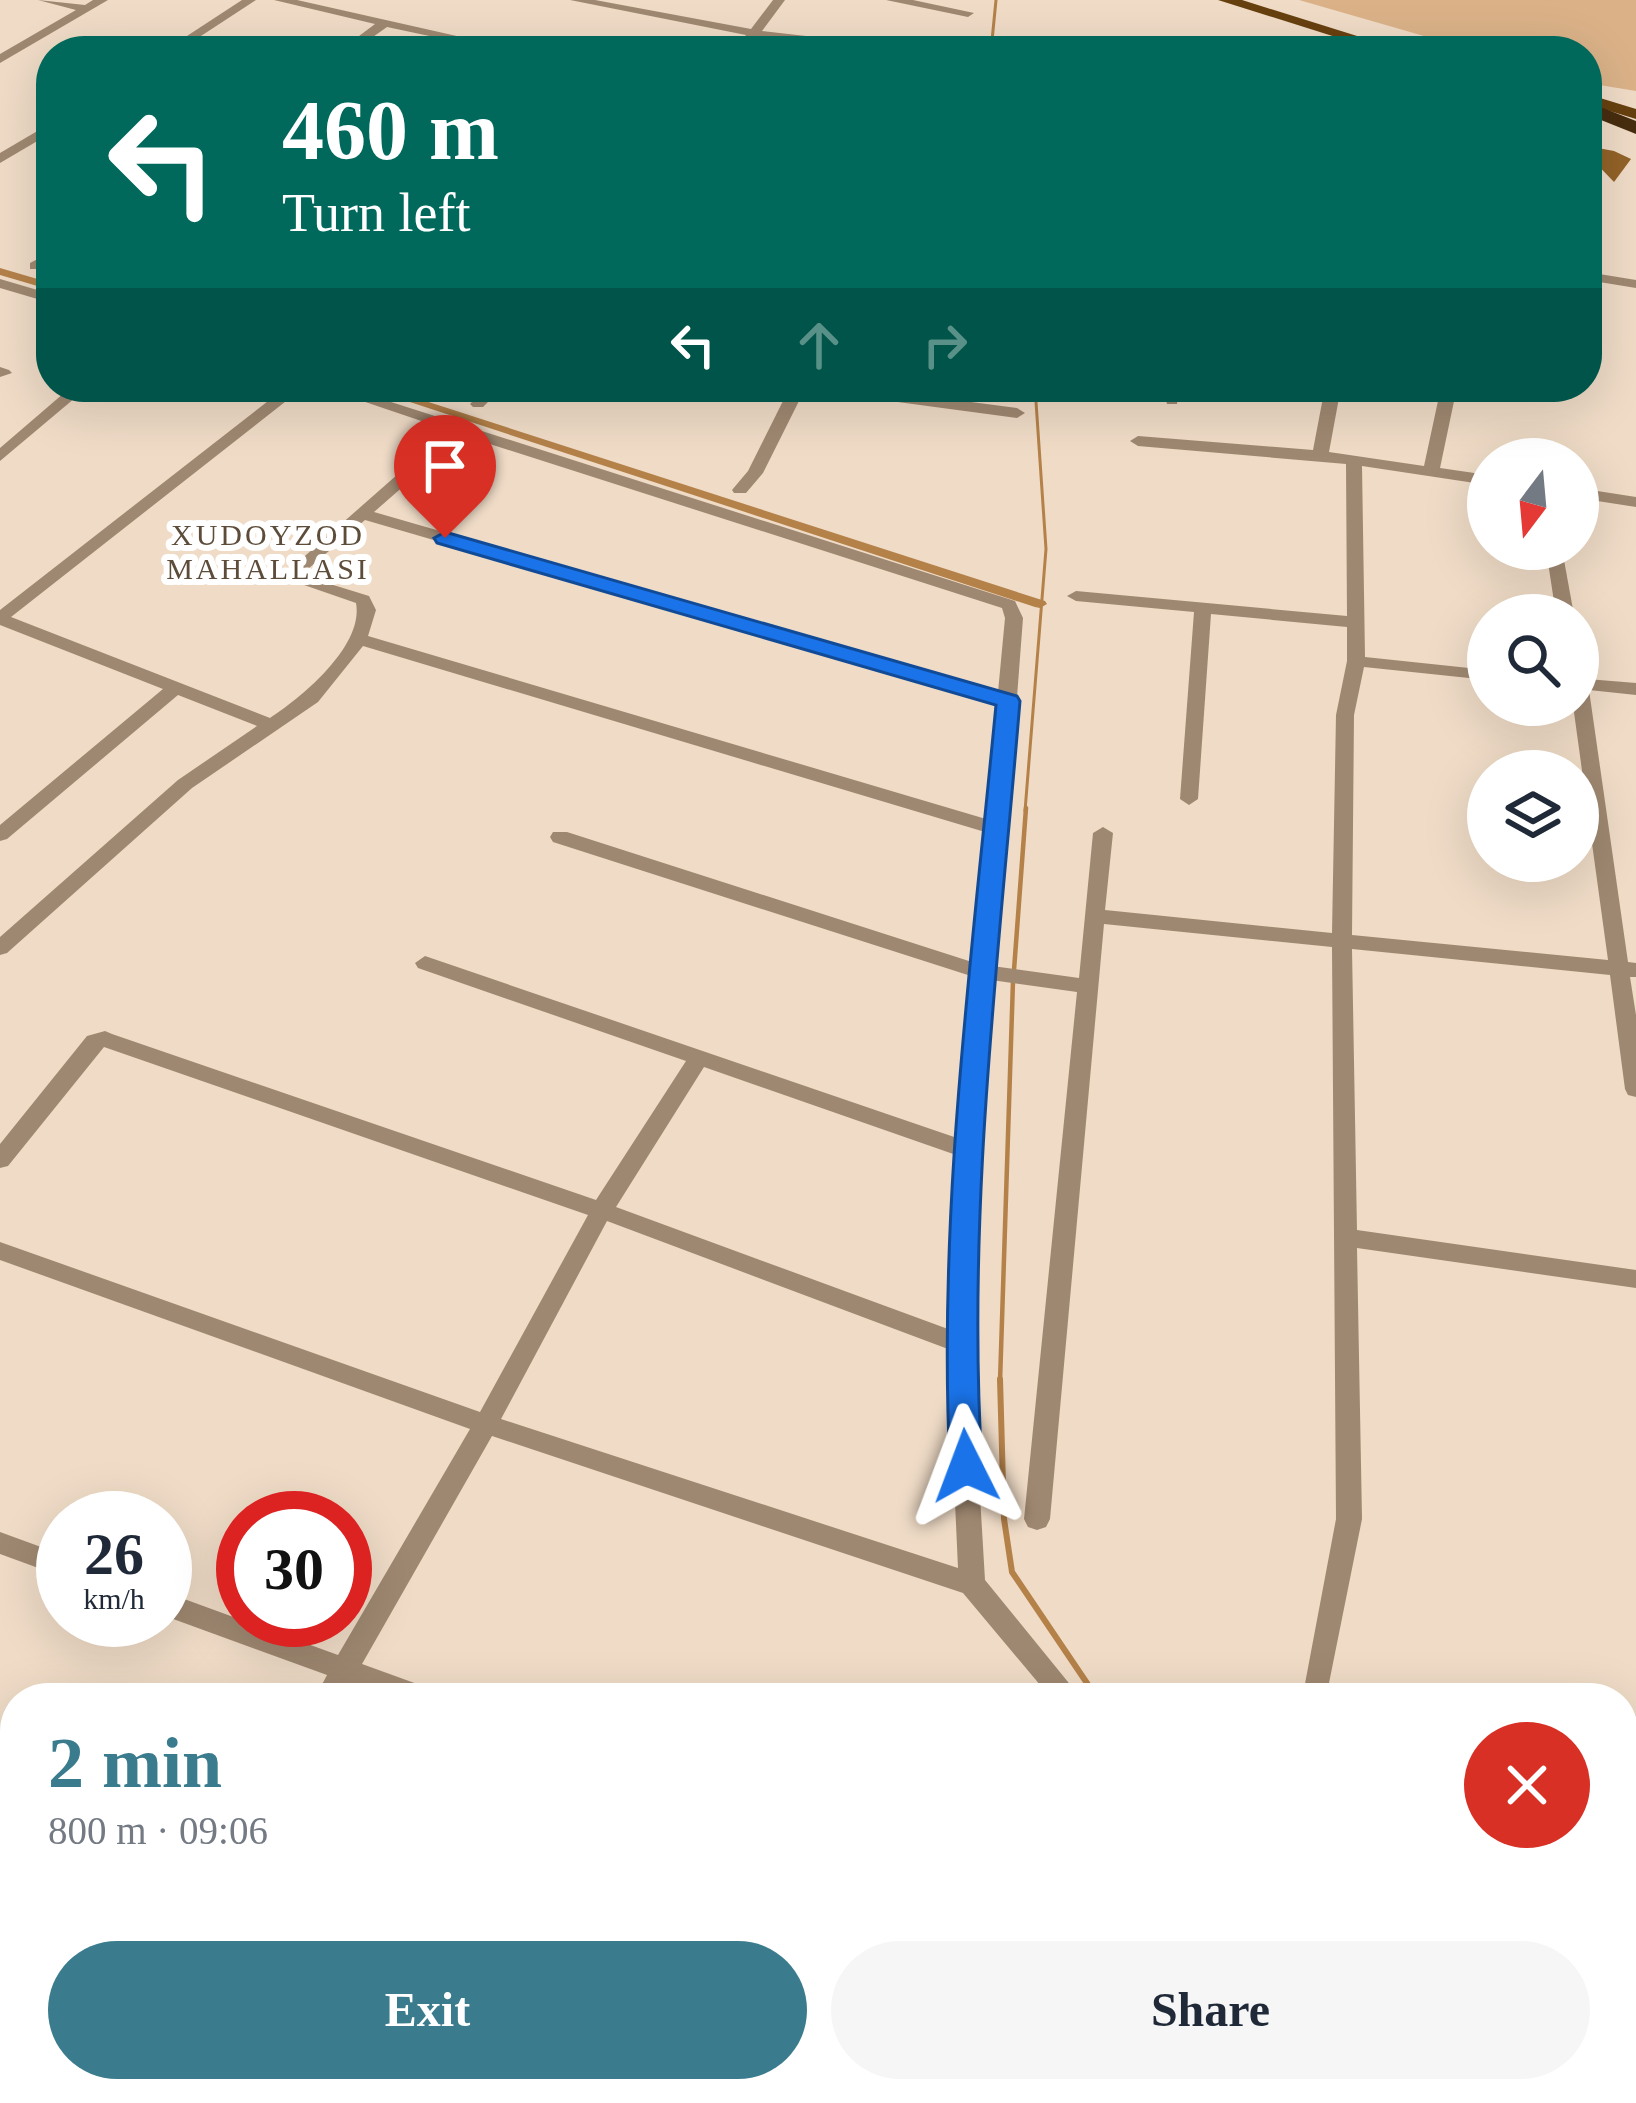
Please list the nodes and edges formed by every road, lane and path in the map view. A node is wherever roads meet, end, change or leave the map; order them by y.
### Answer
1 (44, 0) edge
2 (102, 0) edge
3 (250, 0) edge
4 (280, 0) edge
5 (576, 0) edge
6 (779, 0) edge
7 (892, 0) edge
8 (1226, 0) edge
9 (1256, 0) edge
10 (87, 8) junction
11 (968, 13) dead end
12 (385, 22) junction
13 (753, 33) junction
14 (39, 36) edge
15 (194, 36) edge
16 (366, 36) edge
17 (440, 36) edge
18 (751, 36) edge
19 (778, 36) edge
20 (1346, 36) edge
21 (1376, 36) edge
22 (36, 38) edge
23 (1, 58) edge
24 (1602, 107) edge
25 (1602, 110) edge
26 (1636, 111) edge
27 (1636, 126) edge
28 (36, 136) edge
29 (0, 159) edge
30 (1602, 278) edge
31 (0, 283) edge
32 (1636, 284) edge
33 (36, 294) edge
34 (63, 402) edge
35 (277, 402) edge
36 (374, 402) edge
37 (790, 402) edge
38 (935, 402) edge
39 (1330, 402) edge
40 (1446, 402) edge
41 (1017, 413) dead end
42 (458, 430) junction
43 (1138, 441) dead end
44 (1320, 455) junction
45 (0, 456) edge
46 (1354, 461) junction
47 (1431, 471) junction
48 (1467, 477) edge
49 (740, 490) dead end
50 (1599, 496) edge
51 (1636, 502) edge
52 (363, 514) junction
53 (1076, 596) dead end
54 (1203, 608) junction
55 (0, 619) edge
56 (1354, 622) junction
57 (359, 639) junction
58 (1356, 661) junction
59 (1467, 673) edge
60 (1599, 684) edge
61 (176, 688) junction
62 (1636, 688) edge
63 (1008, 701) junction
64 (273, 726) junction
65 (1587, 726) edge
66 (1189, 799) dead end
67 (997, 829) junction
68 (1103, 832) dead end
69 (0, 835) edge
70 (560, 837) dead end
71 (1095, 916) junction
72 (1342, 942) junction
73 (0, 948) edge
74 (425, 963) dead end
75 (1628, 969) edge
76 (989, 974) junction
77 (1088, 986) junction
78 (699, 1058) junction
79 (1636, 1089) edge
80 (968, 1150) junction
81 (0, 1160) edge
82 (601, 1211) junction
83 (1346, 1237) junction
84 (0, 1251) edge
85 (1636, 1280) edge
86 (959, 1343) junction
87 (486, 1424) junction
88 (1037, 1519) dead end
89 (0, 1543) edge
90 (36, 1556) edge
91 (972, 1584) junction
92 (192, 1614) edge
93 (344, 1670) junction
94 (337, 1683) edge
95 (380, 1683) edge
96 (1055, 1683) edge
97 (1318, 1683) edge

1 - 10 street
2 - 10 street
3 - 15 street
4 - 12 street
5 - 13 street
6 - 13 street
7 - 11 street
8 - 20 main road
9 - 21 main road
10 - 14 street
12 - 16 street
12 - 17 street
13 - 18 street
13 - 19 street
22 - 23 street
24 - 26 highway
25 - 27 highway
28 - 29 street
30 - 32 street
31 - 33 street
34 - 45 street
35 - 55 street
36 - 42 street
37 - 49 street
38 - 41 street
39 - 44 street
40 - 47 street
42 - 52 street
42 - 63 street
43 - 44 street
44 - 46 street
46 - 47 street
46 - 56 street
47 - 48 street
50 - 51 street
52 - 57 street
52 - 63 street
53 - 54 street
54 - 56 street
54 - 66 street
55 - 61 street
56 - 58 street
57 - 64 street
57 - 67 street
58 - 59 street
58 - 72 street
60 - 62 street
61 - 64 street
61 - 69 street
63 - 67 street
64 - 73 street
65 - 75 street
67 - 76 street
68 - 71 street
70 - 76 street
71 - 72 street
71 - 77 street
72 - 75 street
72 - 83 street
74 - 78 street
75 - 79 street
76 - 77 street
76 - 80 street
77 - 88 street
78 - 80 street
78 - 82 street
80 - 86 street
81 - 82 street
82 - 86 street
82 - 87 street
83 - 85 street
83 - 97 street
84 - 87 street
86 - 91 street
87 - 91 street
87 - 93 street
89 - 90 street
91 - 96 street
92 - 93 street
93 - 94 street
93 - 95 street

